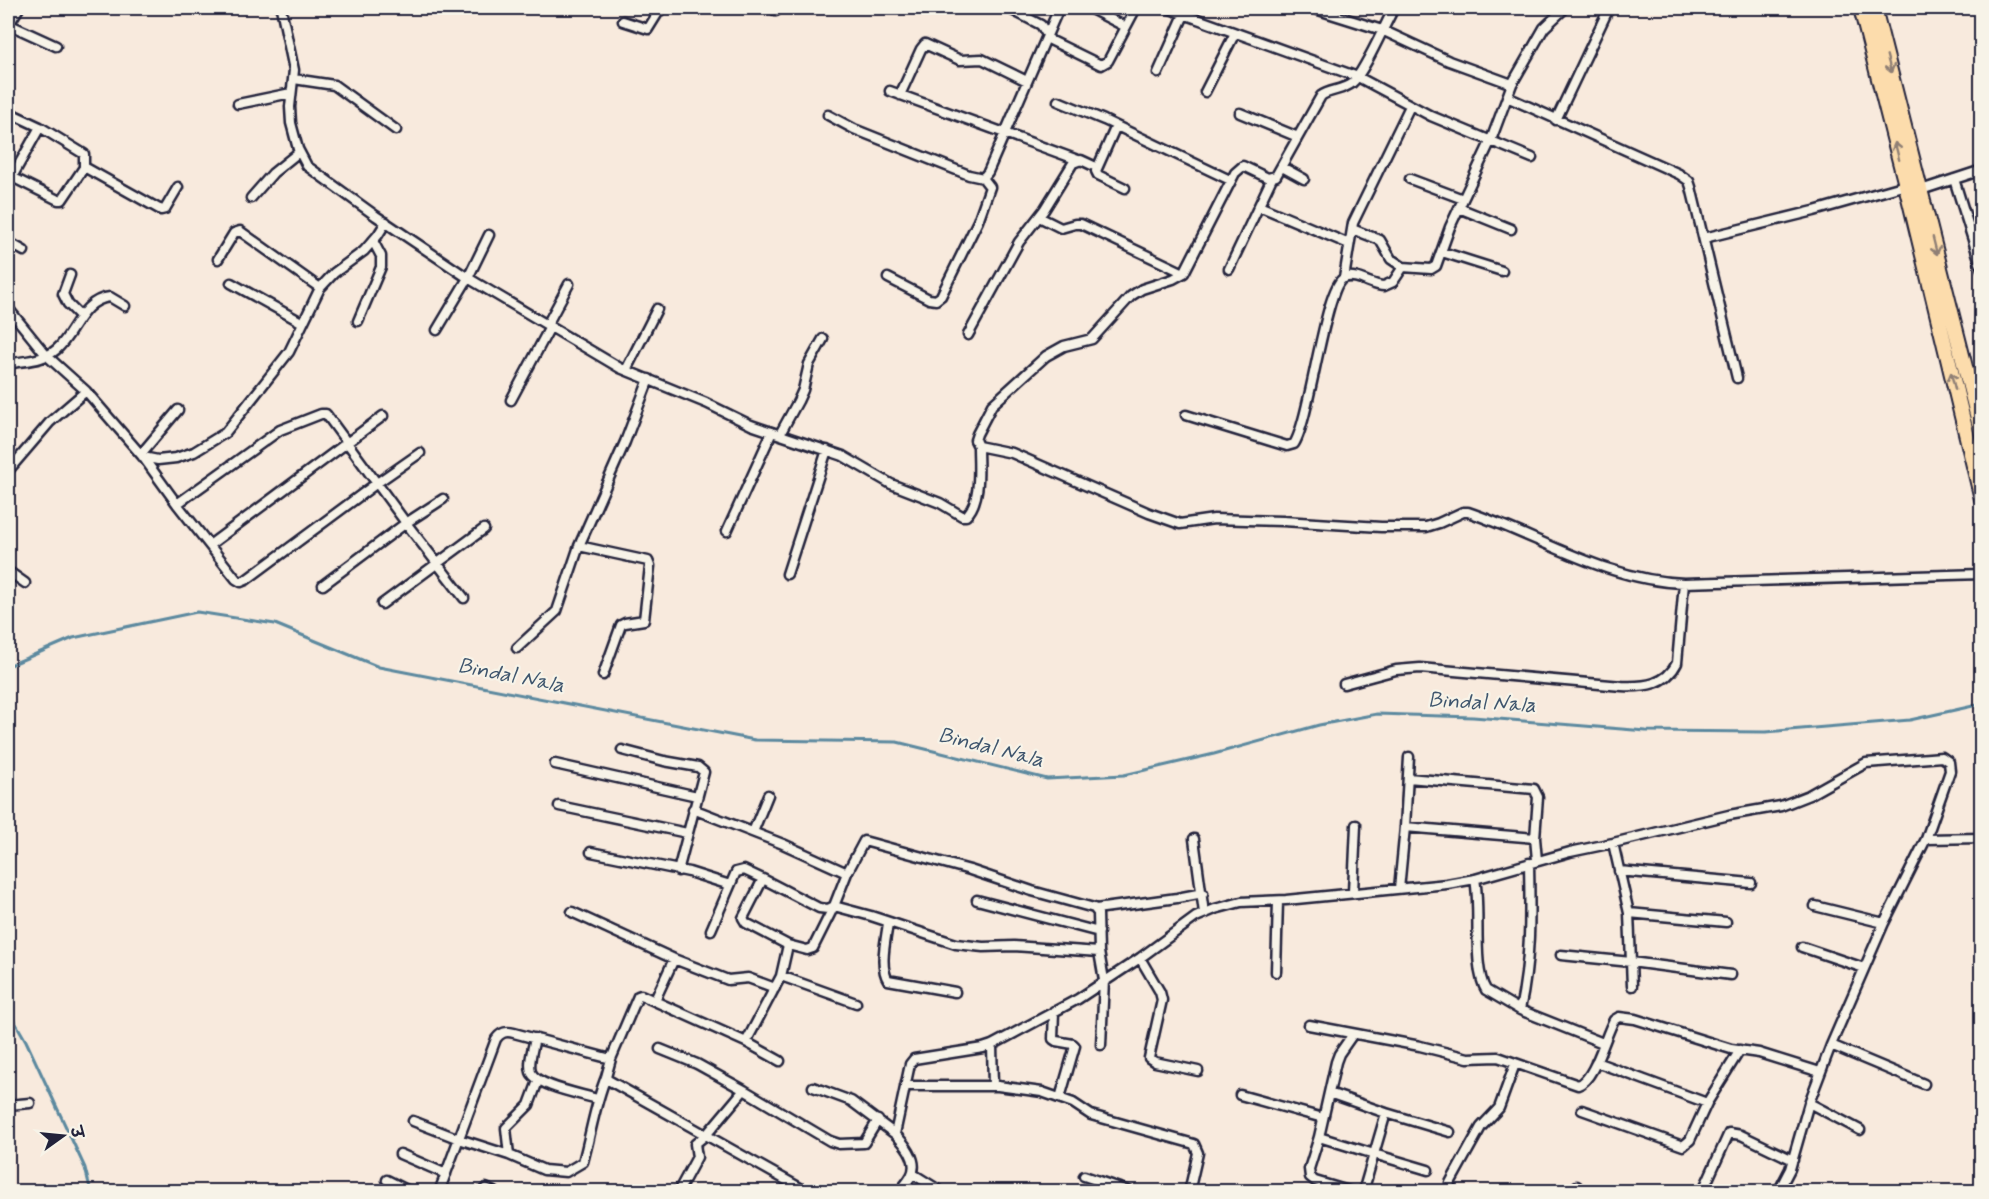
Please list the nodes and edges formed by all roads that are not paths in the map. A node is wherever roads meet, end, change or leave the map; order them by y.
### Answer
1 (19, 8) edge
2 (281, 8) edge
3 (661, 8) edge
4 (1008, 8) edge
5 (1059, 8) edge
6 (1089, 8) edge
7 (1136, 8) edge
8 (1167, 8) edge
9 (1312, 8) edge
10 (1394, 8) edge
11 (1565, 8) edge
12 (1609, 8) edge
13 (1860, 8) edge
14 (1874, 8) edge
15 (1979, 8) edge
16 (1186, 11) edge
17 (1982, 16) edge
18 (623, 21) dead end
19 (8, 24) edge
20 (1126, 27) junction
21 (1382, 30) junction
22 (1234, 33) junction
23 (1047, 37) junction
24 (56, 46) dead end
25 (1158, 73) dead end
26 (1358, 77) junction
27 (294, 79) junction
28 (1027, 81) junction
29 (1512, 84) junction
30 (890, 91) dead end
31 (1205, 92) dead end
32 (291, 93) junction
33 (900, 95) junction
34 (1507, 97) junction
35 (1058, 101) dead end
36 (238, 104) dead end
37 (1410, 106) junction
38 (8, 112) edge
39 (1240, 113) dead end
40 (828, 115) dead end
41 (1556, 120) junction
42 (1116, 126) junction
43 (40, 127) junction
44 (396, 130) dead end
45 (1004, 133) junction
46 (1298, 137) junction
47 (1491, 140) junction
48 (299, 152) junction
49 (1532, 158) dead end
50 (1078, 160) junction
51 (1096, 167) junction
52 (1282, 167) junction
53 (84, 168) junction
54 (1982, 170) edge
55 (983, 178) junction
56 (1272, 178) junction
57 (9, 179) edge
58 (1304, 179) dead end
59 (1410, 179) dead end
60 (1954, 179) junction
61 (1230, 180) junction
62 (1906, 184) junction
63 (178, 187) dead end
64 (1125, 188) dead end
65 (1921, 189) junction
66 (251, 198) dead end
67 (1463, 199) junction
68 (1259, 206) junction
69 (1459, 208) junction
70 (1039, 217) junction
71 (386, 222) junction
72 (1352, 229) junction
73 (1511, 229) dead end
74 (489, 235) dead end
75 (1704, 238) junction
76 (373, 241) junction
77 (8, 242) edge
78 (1349, 244) junction
79 (24, 251) dead end
80 (1442, 252) junction
81 (218, 259) dead end
82 (1403, 267) junction
83 (1229, 269) dead end
84 (1982, 269) edge
85 (1502, 271) dead end
86 (1184, 273) junction
87 (70, 275) dead end
88 (468, 278) junction
89 (888, 278) dead end
90 (1344, 278) junction
91 (231, 283) dead end
92 (569, 284) dead end
93 (320, 288) junction
94 (125, 306) dead end
95 (8, 308) edge
96 (657, 309) dead end
97 (80, 316) junction
98 (358, 321) dead end
99 (303, 323) junction
100 (548, 326) junction
101 (437, 330) dead end
102 (968, 335) dead end
103 (823, 339) dead end
104 (46, 355) junction
105 (8, 364) edge
106 (626, 370) junction
107 (1737, 378) dead end
108 (649, 379) junction
109 (86, 391) junction
110 (511, 400) dead end
111 (1973, 400) junction
112 (1959, 404) junction
113 (178, 410) dead end
114 (1186, 415) dead end
115 (382, 416) dead end
116 (776, 433) junction
117 (1982, 434) edge
118 (348, 442) junction
119 (978, 446) junction
120 (827, 450) junction
121 (420, 453) dead end
122 (142, 455) junction
123 (8, 471) edge
124 (377, 483) junction
125 (443, 499) dead end
126 (1982, 499) edge
127 (177, 504) junction
128 (406, 523) junction
129 (484, 529) dead end
130 (727, 531) dead end
131 (211, 544) junction
132 (579, 546) junction
133 (439, 564) junction
134 (8, 571) edge
135 (787, 574) dead end
136 (1982, 574) edge
137 (25, 583) dead end
138 (1684, 583) junction
139 (323, 585) dead end
140 (464, 598) dead end
141 (382, 604) dead end
142 (517, 648) dead end
143 (603, 675) dead end
144 (1344, 684) dead end
145 (622, 750) dead end
146 (1409, 757) dead end
147 (555, 764) dead end
148 (1408, 778) junction
149 (768, 795) dead end
150 (697, 796) junction
151 (559, 806) dead end
152 (693, 809) junction
153 (1356, 825) dead end
154 (1405, 827) junction
155 (753, 832) junction
156 (687, 833) junction
157 (1535, 838) junction
158 (1982, 838) edge
159 (1194, 839) dead end
160 (1926, 839) junction
161 (1613, 843) junction
162 (591, 852) dead end
163 (1533, 861) junction
164 (678, 871) junction
165 (1619, 872) junction
166 (847, 873) junction
167 (763, 879) junction
168 (1475, 879) junction
169 (1751, 884) dead end
170 (730, 885) junction
171 (1399, 889) junction
172 (1353, 892) junction
173 (1203, 893) junction
174 (978, 900) dead end
175 (1278, 901) junction
176 (834, 906) junction
177 (1815, 906) dead end
178 (1096, 909) junction
179 (572, 912) dead end
180 (1204, 913) junction
181 (1629, 913) junction
182 (1726, 922) dead end
183 (888, 923) junction
184 (1884, 923) junction
185 (711, 930) dead end
186 (1099, 932) junction
187 (788, 945) junction
188 (1802, 947) dead end
189 (1099, 952) junction
190 (1561, 955) dead end
191 (1140, 958) junction
192 (674, 959) junction
193 (1631, 962) junction
194 (1864, 968) junction
195 (1276, 972) dead end
196 (1731, 975) dead end
197 (781, 976) junction
198 (1104, 980) junction
199 (1632, 986) dead end
200 (775, 988) junction
201 (955, 992) dead end
202 (655, 1000) junction
203 (856, 1003) dead end
204 (1520, 1010) junction
205 (1054, 1011) junction
206 (1309, 1026) dead end
207 (1353, 1034) junction
208 (535, 1038) junction
209 (746, 1042) junction
210 (1603, 1043) junction
211 (992, 1045) junction
212 (1101, 1045) dead end
213 (1831, 1045) junction
214 (660, 1049) dead end
215 (1740, 1050) junction
216 (612, 1059) junction
217 (780, 1061) dead end
218 (1596, 1062) junction
219 (1515, 1064) junction
220 (1198, 1071) dead end
221 (1820, 1072) junction
222 (606, 1077) junction
223 (538, 1081) junction
224 (1924, 1084) dead end
225 (905, 1086) junction
226 (993, 1086) junction
227 (813, 1088) dead end
228 (744, 1090) junction
229 (1329, 1093) junction
230 (1240, 1095) dead end
231 (1060, 1098) junction
232 (597, 1099) junction
233 (30, 1103) dead end
234 (1707, 1103) junction
235 (1809, 1103) junction
236 (8, 1106) edge
237 (1582, 1110) dead end
238 (1386, 1113) junction
239 (1323, 1118) junction
240 (413, 1120) dead end
241 (878, 1120) junction
242 (1860, 1130) dead end
243 (1450, 1132) dead end
244 (707, 1134) junction
245 (895, 1134) junction
246 (1319, 1137) junction
247 (459, 1139) junction
248 (400, 1154) dead end
249 (1374, 1154) junction
250 (509, 1155) junction
251 (1793, 1160) junction
252 (1428, 1170) dead end
253 (446, 1174) junction
254 (913, 1174) junction
255 (1083, 1176) dead end
256 (387, 1180) dead end
257 (1450, 1183) dead end
258 (1705, 1186) dead end
259 (411, 1191) edge
260 (439, 1191) edge
261 (481, 1191) edge
262 (494, 1191) edge
263 (678, 1191) edge
264 (811, 1191) edge
265 (899, 1191) edge
266 (942, 1191) edge
267 (1131, 1191) edge
268 (1189, 1191) edge
269 (1352, 1191) edge
270 (1363, 1191) edge
271 (1778, 1191) edge

1 - 19 street
2 - 27 street
3 - 18 street
4 - 23 street
5 - 23 street
6 - 20 street
7 - 20 street
8 - 16 street
9 - 21 street
10 - 21 street
11 - 29 street
12 - 41 street
62 -> 13 highway
14 -> 65 highway
15 - 17 street
16 - 22 street
16 - 25 street
19 - 24 street
20 - 23 street
21 - 26 street
21 - 29 street
22 - 26 street
22 - 31 street
23 - 28 street
26 - 37 street
26 - 46 street
27 - 32 street
27 - 44 street
28 - 33 street
28 - 45 street
29 - 34 street
30 - 33 street
32 - 36 street
32 - 48 street
33 - 45 street
34 - 41 street
34 - 47 street
35 - 42 street
37 - 47 street
37 - 72 street
38 - 43 street
39 - 46 street
40 - 55 street
41 - 75 street
42 - 51 street
42 - 61 street
43 - 53 street
43 - 57 street
45 - 50 street
45 - 55 street
46 - 52 street
47 - 49 street
47 - 67 street
48 - 66 street
48 - 71 street
50 - 51 street
50 - 70 street
51 - 64 street
52 - 56 street
52 - 58 street
53 - 57 street
53 - 63 street
54 - 60 street
55 - 89 street
56 - 61 street
56 - 68 street
59 - 67 street
60 - 65 street
60 - 84 street
61 - 86 street
62 - 75 street
112 -> 62 highway
65 -> 111 highway
67 - 69 street
68 - 78 street
68 - 83 street
69 - 73 street
69 - 80 street
70 - 86 street
70 - 102 street
71 - 76 street
71 - 88 street
72 - 78 street
72 - 82 street
74 - 88 street
75 - 107 street
76 - 93 street
76 - 98 street
77 - 79 street
78 - 90 street
80 - 82 street
80 - 85 street
81 - 93 street
82 - 90 street
86 - 119 street
87 - 97 street
88 - 100 street
88 - 101 street
90 - 114 street
91 - 99 street
92 - 100 street
93 - 99 street
94 - 97 street
95 - 104 street
96 - 106 street
97 - 104 street
99 - 122 street
100 - 106 street
100 - 110 street
103 - 116 street
104 - 105 street
104 - 109 street
106 - 108 street
108 - 116 street
108 - 132 street
109 - 122 street
109 - 123 street
111 - 112 highway
111 - 117 highway
112 - 126 highway
113 - 122 street
115 - 118 street
116 - 120 street
116 - 130 street
118 - 124 street
118 - 127 street
118 - 131 street
119 - 120 street
119 - 138 street
120 - 135 street
121 - 124 street
122 - 127 street
124 - 128 street
124 - 131 street
125 - 128 street
127 - 131 street
128 - 133 street
128 - 139 street
129 - 133 street
132 - 142 street
132 - 143 street
133 - 140 street
133 - 141 street
134 - 137 street
136 - 138 street
138 - 144 street
145 - 150 street
146 - 148 street
147 - 150 street
148 - 154 street
148 - 157 street
149 - 155 street
150 - 152 street
151 - 156 street
152 - 155 street
152 - 156 street
153 - 172 street
154 - 157 street
154 - 171 street
155 - 166 street
156 - 164 street
157 - 163 street
158 - 160 street
159 - 173 street
160 - 161 street
160 - 184 street
161 - 163 street
161 - 165 street
162 - 164 street
163 - 168 street
163 - 204 street
164 - 170 street
165 - 169 street
165 - 181 street
166 - 176 street
166 - 178 street
167 - 170 street
167 - 176 street
167 - 187 street
168 - 171 street
168 - 204 street
170 - 185 street
171 - 172 street
172 - 175 street
173 - 178 street
173 - 180 street
174 - 186 street
175 - 180 street
175 - 195 street
176 - 183 street
176 - 187 street
177 - 184 street
178 - 186 street
179 - 192 street
180 - 191 street
181 - 182 street
181 - 193 street
183 - 189 street
183 - 201 street
184 - 194 street
186 - 189 street
187 - 197 street
188 - 194 street
189 - 198 street
190 - 193 street
191 - 198 street
191 - 220 street
192 - 200 street
192 - 202 street
193 - 196 street
193 - 199 street
194 - 213 street
197 - 200 street
197 - 203 street
198 - 205 street
198 - 212 street
200 - 209 street
202 - 209 street
202 - 216 street
204 - 210 street
205 - 211 street
205 - 231 street
206 - 207 street
207 - 219 street
207 - 229 street
208 - 216 street
208 - 223 street
208 - 247 street
209 - 217 street
210 - 215 street
210 - 218 street
211 - 225 street
211 - 226 street
213 - 221 street
213 - 224 street
214 - 228 street
215 - 221 street
215 - 234 street
216 - 222 street
218 - 219 street
218 - 234 street
219 - 257 street
221 - 235 street
222 - 232 street
222 - 244 street
223 - 232 street
223 - 250 street
225 - 226 street
225 - 245 street
226 - 231 street
227 - 241 street
228 - 241 street
228 - 244 street
229 - 238 street
229 - 239 street
230 - 239 street
231 - 268 street
232 - 250 street
233 - 236 street
234 - 237 street
235 - 242 street
235 - 251 street
238 - 243 street
238 - 249 street
239 - 246 street
240 - 247 street
241 - 245 street
244 - 263 street
244 - 264 street
245 - 254 street
246 - 249 street
246 - 269 street
247 - 250 street
247 - 253 street
248 - 253 street
249 - 252 street
249 - 270 street
251 - 258 street
251 - 271 street
253 - 260 street
254 - 265 street
254 - 266 street
255 - 267 street
256 - 259 street
261 - 262 street

